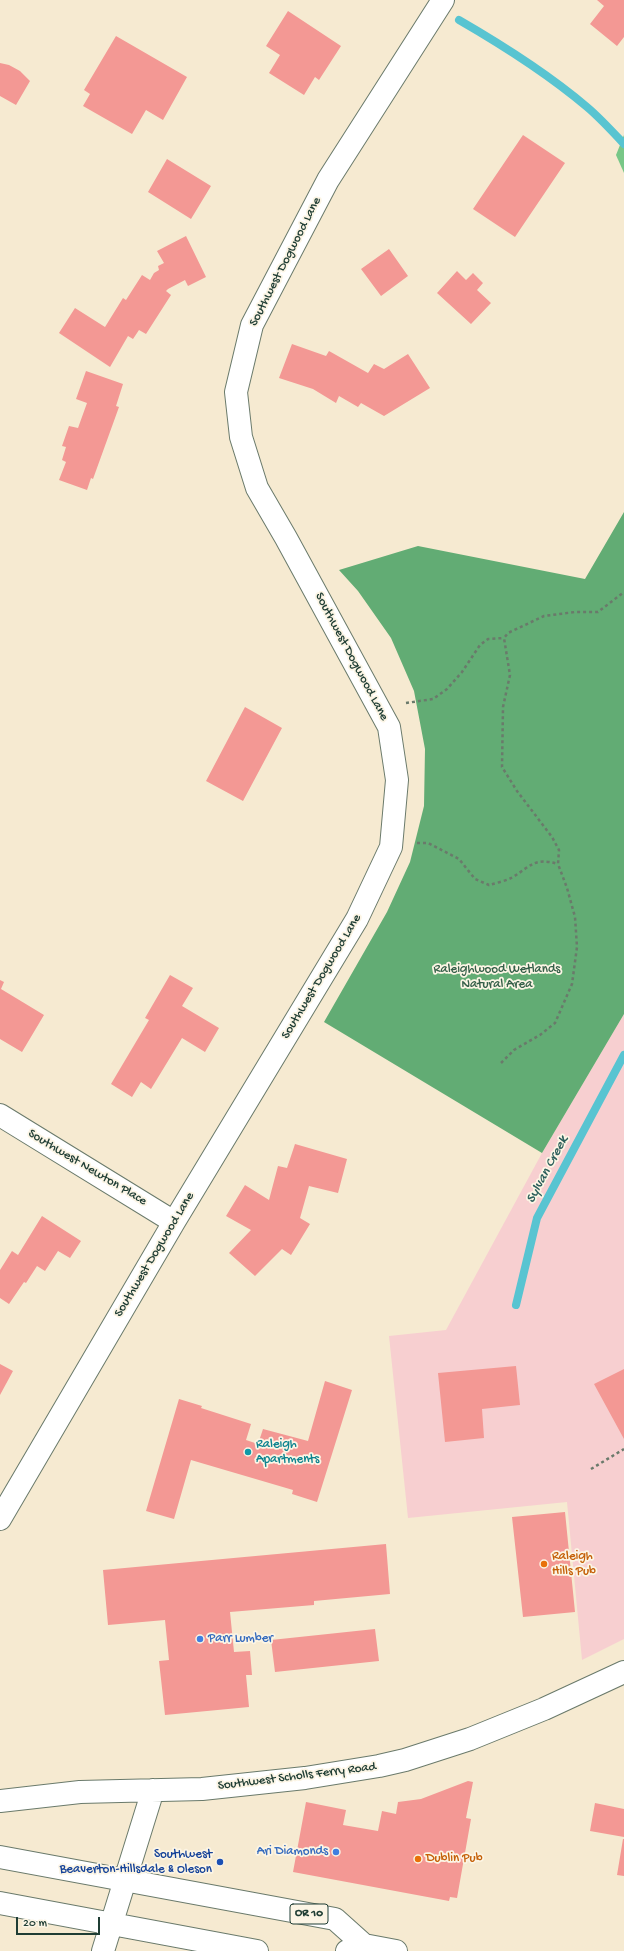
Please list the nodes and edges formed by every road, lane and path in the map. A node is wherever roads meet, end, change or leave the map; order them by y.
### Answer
1 (443, 0) edge
2 (624, 592) edge
3 (504, 638) junction
4 (382, 714) junction
5 (391, 847) junction
6 (558, 864) junction
7 (501, 1063) dead end
8 (0, 1115) edge
9 (174, 1222) junction
10 (624, 1449) edge
11 (591, 1469) dead end
12 (0, 1519) edge
13 (624, 1672) edge
14 (153, 1790) junction
15 (0, 1801) edge
16 (0, 1857) edge
17 (126, 1880) junction
18 (0, 1903) edge
19 (112, 1924) junction
20 (356, 1948) edge
21 (103, 1951) edge
22 (257, 1951) edge
23 (396, 1951) edge

1 - 4 street, Southwest Dogwood Lane
2 - 3 path
3 - 4 path
3 - 6 path
4 - 5 street, Southwest Dogwood Lane
5 - 6 path
5 - 9 street, Southwest Dogwood Lane
6 - 7 path
8 - 9 street, Southwest Newton Place
9 - 12 street, Southwest Dogwood Lane
10 - 11 path
13 - 14 street, Southwest Scholls Ferry Road
14 - 15 street, Southwest Scholls Ferry Road
14 - 17 street
16 - 17 street, OR 10
17 - 19 street
17 - 20 street, OR 10
18 - 19 street
19 - 21 street
19 - 22 street
20 - 23 street, OR 10

